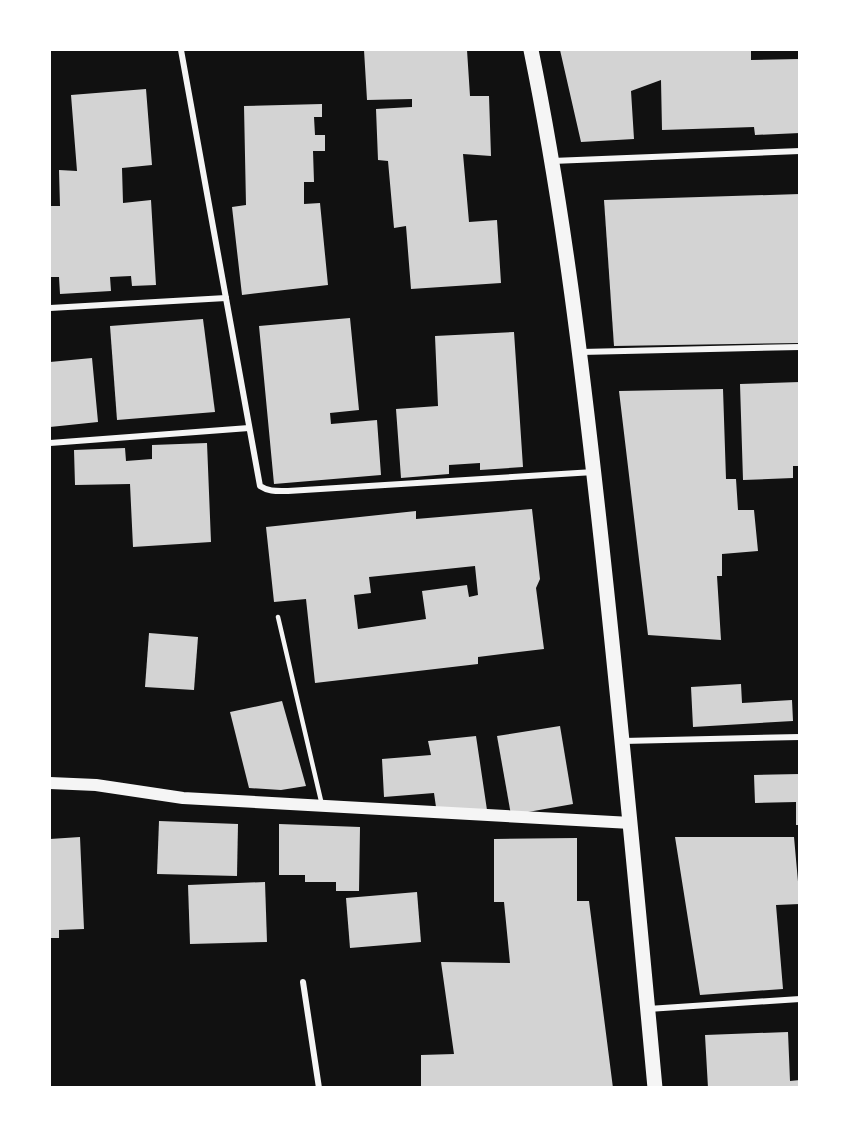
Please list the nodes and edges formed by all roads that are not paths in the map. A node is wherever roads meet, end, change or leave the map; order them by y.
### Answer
1 (181, 50) edge
2 (531, 50) edge
3 (800, 151) edge
4 (552, 161) junction
5 (226, 298) junction
6 (50, 308) edge
7 (800, 347) edge
8 (581, 352) junction
9 (249, 428) junction
10 (50, 443) edge
11 (594, 472) junction
12 (278, 617) dead end
13 (800, 737) edge
14 (623, 741) junction
15 (50, 783) edge
16 (322, 805) junction
17 (631, 823) junction
18 (303, 982) dead end
19 (800, 999) edge
20 (648, 1009) junction
21 (320, 1088) edge
22 (655, 1088) edge

1 - 5 street
2 - 4 main road
3 - 4 street
4 - 8 main road
5 - 6 street
5 - 9 street
7 - 8 street
8 - 11 main road
9 - 10 street
9 - 11 street
11 - 14 main road
12 - 16 lane
13 - 14 street
14 - 17 main road
15 - 16 main road
16 - 17 main road
17 - 20 main road
18 - 21 street
19 - 20 street
20 - 22 main road

